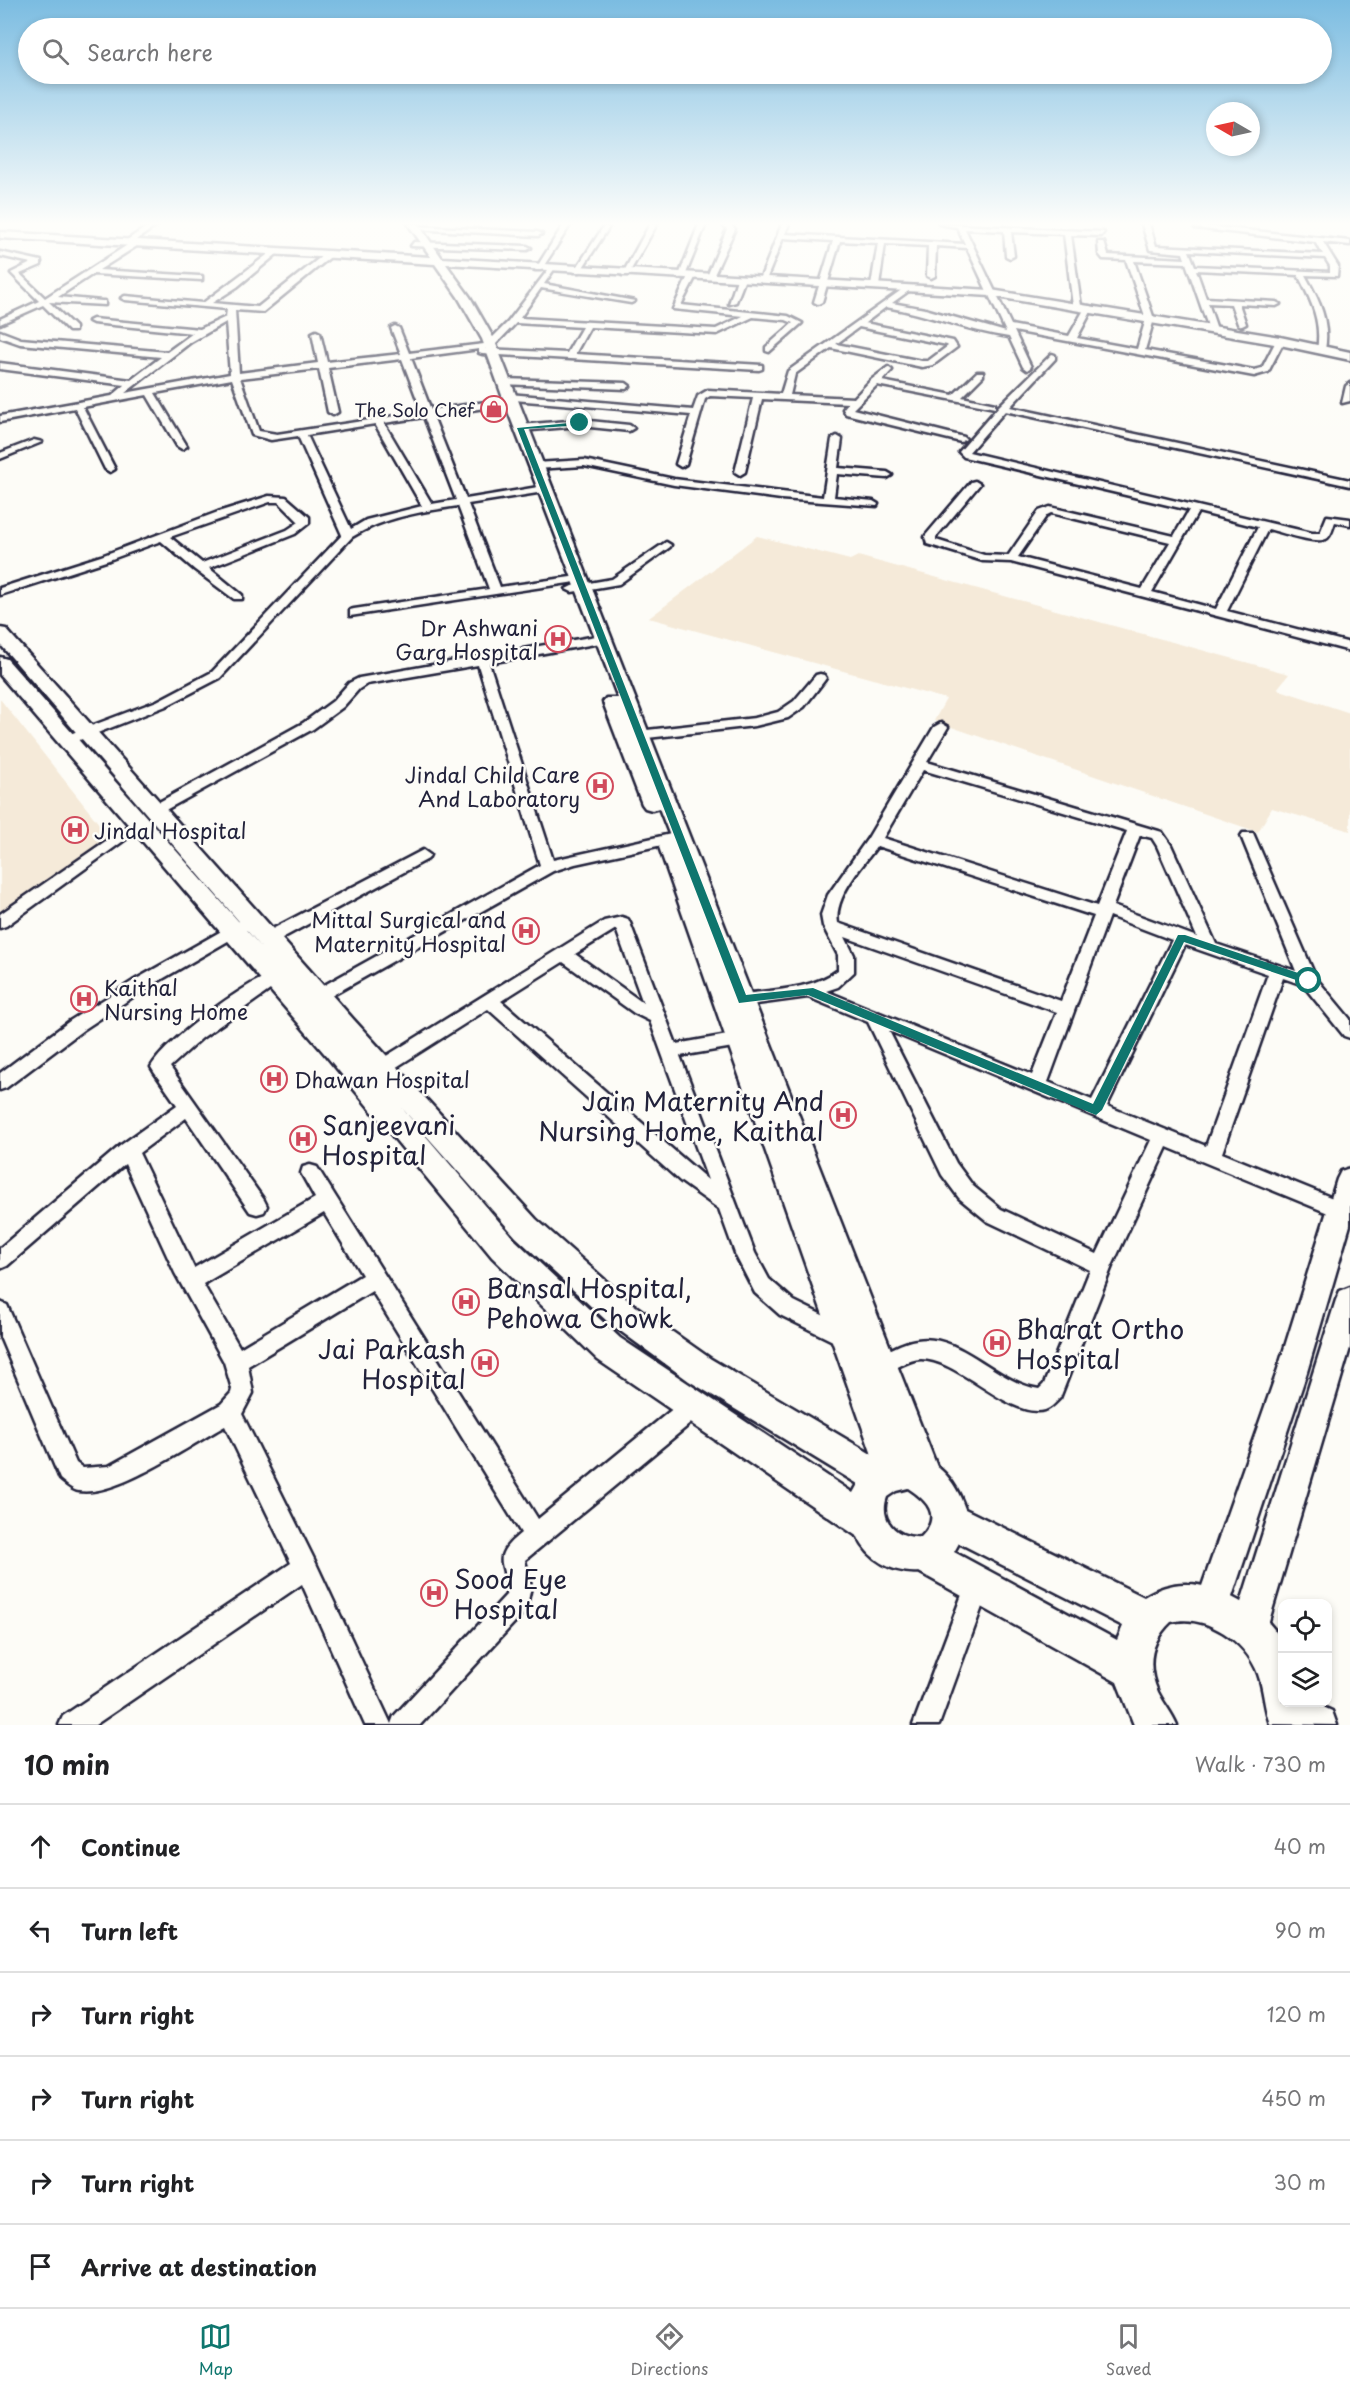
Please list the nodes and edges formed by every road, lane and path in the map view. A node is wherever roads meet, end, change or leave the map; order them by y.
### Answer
1 (38, 304) edge
2 (52, 304) edge
3 (207, 304) edge
4 (268, 304) edge
5 (457, 304) edge
6 (467, 304) edge
7 (524, 304) edge
8 (677, 304) edge
9 (884, 304) edge
10 (887, 304) edge
11 (996, 304) edge
12 (1067, 304) edge
13 (1145, 304) edge
14 (1204, 304) edge
15 (1235, 304) edge
16 (1318, 304) edge
17 (1083, 307) junction
18 (230, 313) junction
19 (751, 315) junction
20 (1150, 319) junction
21 (93, 321) dead end
22 (512, 321) junction
23 (0, 322) edge
24 (858, 324) junction
25 (1242, 324) dead end
26 (587, 326) junction
27 (395, 328) dead end
28 (72, 329) dead end
29 (1213, 329) junction
30 (1009, 331) junction
31 (202, 332) junction
32 (316, 333) dead end
33 (0, 334) edge
34 (1072, 339) junction
35 (1280, 341) junction
36 (830, 345) junction
37 (487, 348) junction
38 (769, 350) dead end
39 (1321, 350) junction
40 (1140, 353) junction
41 (171, 355) junction
42 (570, 356) junction
43 (1350, 356) edge
44 (405, 357) junction
45 (1052, 357) dead end
46 (0, 366) edge
47 (321, 366) junction
48 (759, 367) dead end
49 (1027, 367) dead end
50 (888, 370) dead end
51 (980, 374) dead end
52 (235, 375) junction
53 (874, 382) junction
54 (133, 383) junction
55 (1350, 386) edge
56 (626, 387) dead end
57 (150, 392) junction
58 (758, 395) junction
59 (506, 396) junction
60 (785, 396) junction
61 (956, 398) junction
62 (113, 399) junction
63 (854, 401) junction
64 (1346, 401) dead end
65 (78, 405) junction
66 (997, 407) junction
67 (333, 412) dead end
68 (696, 413) junction
69 (426, 414) junction
70 (0, 418) edge
71 (378, 421) junction
72 (520, 428) junction
73 (629, 428) dead end
74 (301, 433) junction
75 (837, 439) dead end
76 (962, 440) dead end
77 (37, 442) dead end
78 (182, 446) dead end
79 (0, 456) edge
80 (681, 464) dead end
81 (536, 466) junction
82 (110, 469) dead end
83 (833, 471) junction
84 (740, 472) dead end
85 (887, 475) dead end
86 (1350, 483) edge
87 (975, 484) dead end
88 (538, 490) junction
89 (828, 500) junction
90 (461, 502) junction
91 (873, 504) dead end
92 (428, 507) junction
93 (1195, 509) junction
94 (1350, 522) edge
95 (1264, 525) junction
96 (348, 535) junction
97 (162, 536) junction
98 (1177, 540) junction
99 (666, 544) dead end
100 (1011, 559) junction
101 (199, 568) junction
102 (574, 584) junction
103 (496, 591) junction
104 (0, 592) edge
105 (1146, 594) junction
106 (238, 597) dead end
107 (354, 613) dead end
108 (1220, 614) junction
109 (0, 633) edge
110 (596, 640) junction
111 (1350, 647) edge
112 (482, 660) junction
113 (0, 663) edge
114 (820, 678) dead end
115 (941, 727) dead end
116 (633, 735) junction
117 (77, 736) junction
118 (919, 764) junction
119 (147, 817) junction
120 (1135, 828) junction
121 (1248, 836) dead end
122 (673, 838) junction
123 (874, 840) junction
124 (423, 855) dead end
125 (548, 867) junction
126 (1103, 910) junction
127 (0, 922) edge
128 (831, 926) junction
129 (250, 930) junction
130 (1181, 937) junction
131 (1210, 948) junction
132 (565, 955) junction
133 (1277, 972) junction
134 (274, 979) junction
135 (1309, 981) junction
136 (809, 991) junction
137 (318, 996) junction
138 (489, 1001) junction
139 (734, 1001) junction
140 (1066, 1009) junction
141 (658, 1018) junction
142 (875, 1020) junction
143 (1350, 1031) edge
144 (739, 1040) junction
145 (671, 1051) junction
146 (381, 1068) junction
147 (0, 1083) edge
148 (1037, 1086) junction
149 (189, 1106) junction
150 (1096, 1110) junction
151 (1162, 1137) junction
152 (128, 1150) junction
153 (1211, 1157) junction
154 (310, 1173) dead end
155 (1350, 1179) edge
156 (328, 1202) junction
157 (727, 1203) junction
158 (257, 1206) dead end
159 (1345, 1212) edge
160 (0, 1260) edge
161 (1102, 1266) junction
162 (375, 1278) junction
163 (190, 1281) junction
164 (1350, 1300) edge
165 (0, 1312) edge
166 (846, 1337) junction
167 (235, 1362) junction
168 (882, 1365) junction
169 (694, 1406) junction
170 (229, 1412) junction
171 (899, 1476) junction
172 (950, 1519) junction
173 (869, 1524) junction
174 (535, 1535) junction
175 (923, 1555) junction
176 (306, 1567) junction
177 (978, 1585) junction
178 (1212, 1606) junction
179 (1149, 1619) junction
180 (1249, 1631) junction
181 (1134, 1670) junction
182 (1282, 1710) edge
183 (415, 1721) edge
184 (72, 1725) edge
185 (378, 1725) edge
186 (926, 1725) edge
187 (1158, 1725) edge
188 (1318, 1725) edge

1 - 23 street
2 - 28 street
3 - 18 street
4 - 18 street
5 - 37 main road
6 - 37 main road
7 - 22 street
8 - 19 street
9 - 24 street
10 - 30 street
11 - 30 street
12 - 17 main road
13 - 20 street
14 - 29 street
15 - 25 street
16 - 39 street
17 - 20 main road
17 - 34 street
18 - 31 street
18 - 52 street
19 - 26 street
19 - 38 street
20 - 29 main road
20 - 40 street
21 - 31 street
22 - 26 street
22 - 37 street
24 - 36 street
24 - 36 street
26 - 42 street
27 - 44 street
29 - 35 main road
30 - 34 street
30 - 49 street
31 - 41 street
32 - 47 street
33 - 41 street
34 - 40 street
35 - 39 main road
35 - 40 street
36 - 60 street
37 - 42 street
37 - 44 street
37 - 59 main road
39 - 43 main road
41 - 54 street
42 - 48 street
44 - 47 street
44 - 69 street
45 - 66 street
46 - 54 street
47 - 52 street
47 - 67 street
50 - 53 street
51 - 61 street
52 - 57 street
52 - 74 street
53 - 61 street
53 - 63 street
54 - 62 street
55 - 64 street
56 - 59 street
57 - 62 street
57 - 78 street
58 - 60 street
58 - 68 street
58 - 84 street
59 - 68 street
59 - 69 street
59 - 72 main road
59 - 88 main road
60 - 63 street
61 - 66 street
62 - 65 street
63 - 76 street
65 - 70 street
65 - 82 street
66 - 86 street
66 - 93 street
68 - 80 street
69 - 71 street
69 - 90 street
71 - 74 street
71 - 92 street
72 - 73 street
72 - 81 main road
74 - 96 street
75 - 83 street
77 - 79 street
81 - 88 main road
81 - 89 street
83 - 85 street
83 - 89 street
87 - 100 street
88 - 90 street
88 - 102 main road
89 - 91 street
90 - 92 street
90 - 103 street
92 - 96 street
93 - 95 street
93 - 98 street
94 - 95 street
95 - 108 street
96 - 117 street
97 - 101 street
97 - 101 street
97 - 104 street
98 - 100 street
98 - 105 street
99 - 102 street
100 - 105 street
101 - 106 street
102 - 103 street
102 - 110 main road
103 - 107 street
105 - 108 street
108 - 111 street
109 - 117 main road
110 - 112 street
110 - 116 main road
112 - 119 street
112 - 125 street
113 - 117 main road
114 - 116 street
115 - 118 street
116 - 122 main road
117 - 119 main road
118 - 120 street
118 - 123 street
119 - 127 street
119 - 129 main road
120 - 126 street
120 - 131 street
121 - 135 street
122 - 125 street
122 - 139 main road
123 - 126 street
123 - 128 street
124 - 129 street
125 - 137 street
126 - 130 street
126 - 140 street
128 - 136 street
128 - 140 street
129 - 134 main road
129 - 137 main road
129 - 147 street
130 - 131 street
130 - 150 street
131 - 133 street
132 - 138 street
132 - 141 street
132 - 141 street
133 - 135 street
133 - 153 street
134 - 149 street
134 - 169 main road
135 - 143 street
136 - 139 street
136 - 142 street
137 - 146 main road
138 - 146 street
138 - 157 street
139 - 144 main road
139 - 168 main road
140 - 148 street
141 - 145 street
142 - 148 street
142 - 161 street
144 - 145 street
144 - 166 main road
145 - 157 street
146 - 171 main road
148 - 150 street
149 - 152 street
149 - 158 street
150 - 151 street
151 - 153 street
151 - 161 street
152 - 160 street
152 - 163 street
153 - 159 street
154 - 156 street
155 - 159 main road
156 - 162 street
156 - 163 street
157 - 166 street
159 - 178 main road
161 - 168 street
162 - 167 street
162 - 174 street
163 - 167 street
164 - 180 main road
165 - 170 street
166 - 171 main road
167 - 170 street
168 - 171 main road
169 - 173 main road
169 - 174 street
170 - 176 street
171 - 172 main road
171 - 173 main road
172 - 175 main road
172 - 179 main road
173 - 175 main road
174 - 183 street
175 - 177 main road
176 - 184 street
176 - 185 street
177 - 181 main road
177 - 186 street
178 - 179 main road
178 - 180 main road
179 - 181 main road
180 - 182 main road
181 - 187 main road
182 - 188 main road

